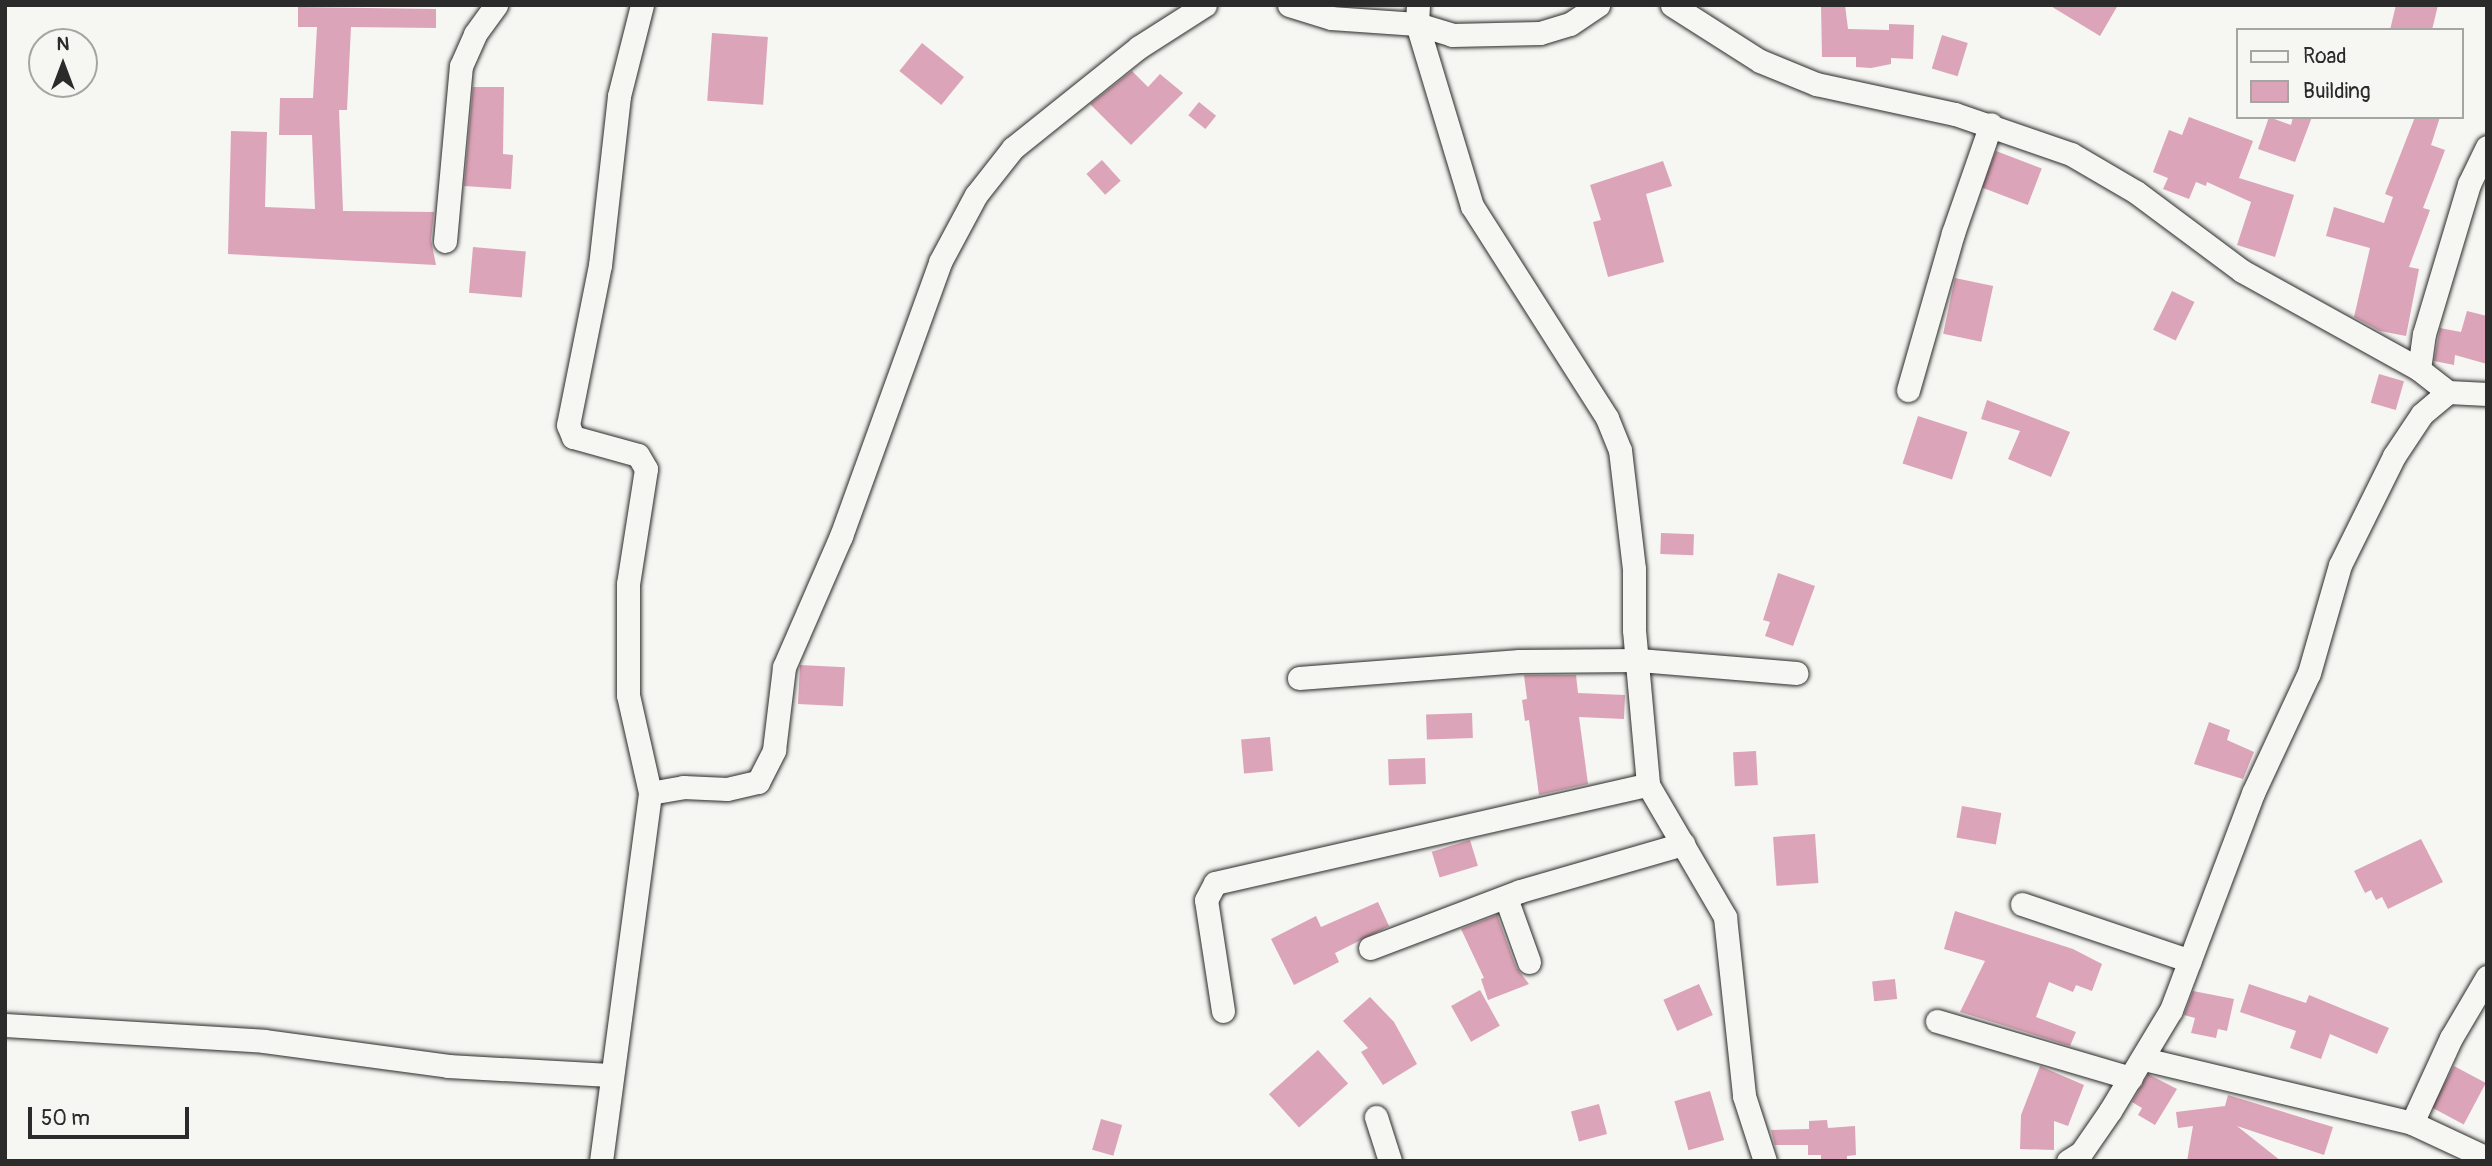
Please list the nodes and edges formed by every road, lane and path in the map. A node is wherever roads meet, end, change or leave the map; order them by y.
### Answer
1 (496, 5) edge
2 (642, 5) edge
3 (1205, 5) edge
4 (1289, 5) edge
5 (1598, 5) edge
6 (1672, 5) edge
7 (1417, 14) edge
8 (1991, 124) junction
9 (2487, 147) edge
10 (2478, 185) edge
11 (445, 241) dead end
12 (2419, 369) junction
13 (1908, 390) dead end
14 (2448, 392) junction
15 (2487, 394) edge
16 (1639, 660) junction
17 (1796, 673) dead end
18 (1298, 678) dead end
19 (1648, 785) junction
20 (650, 793) junction
21 (1683, 845) junction
22 (1506, 898) junction
23 (2022, 904) dead end
24 (1370, 947) dead end
25 (2190, 961) junction
26 (1529, 962) dead end
27 (2487, 977) edge
28 (1223, 1011) dead end
29 (1937, 1021) dead end
30 (5, 1025) edge
31 (2144, 1059) junction
32 (610, 1075) junction
33 (2131, 1078) junction
34 (1376, 1117) dead end
35 (2412, 1123) junction
36 (2487, 1158) edge
37 (1760, 1159) edge
38 (601, 1161) edge
39 (1390, 1161) edge
40 (2068, 1161) edge

1 - 11 street
2 - 20 street
3 - 20 street
4 - 7 street
5 - 7 street
6 - 8 street
7 - 16 street
8 - 12 street
8 - 13 street
9 - 10 street
10 - 12 street
12 - 14 street
14 - 15 street
14 - 25 street
16 - 17 street
16 - 18 street
16 - 19 street
19 - 21 street
19 - 28 street
20 - 32 street
21 - 22 street
21 - 37 street
22 - 24 street
22 - 26 street
23 - 25 street
25 - 31 street
27 - 35 street
29 - 33 street
30 - 32 street
31 - 33 street
31 - 35 street
32 - 38 street
33 - 40 street
34 - 39 street
35 - 36 street

